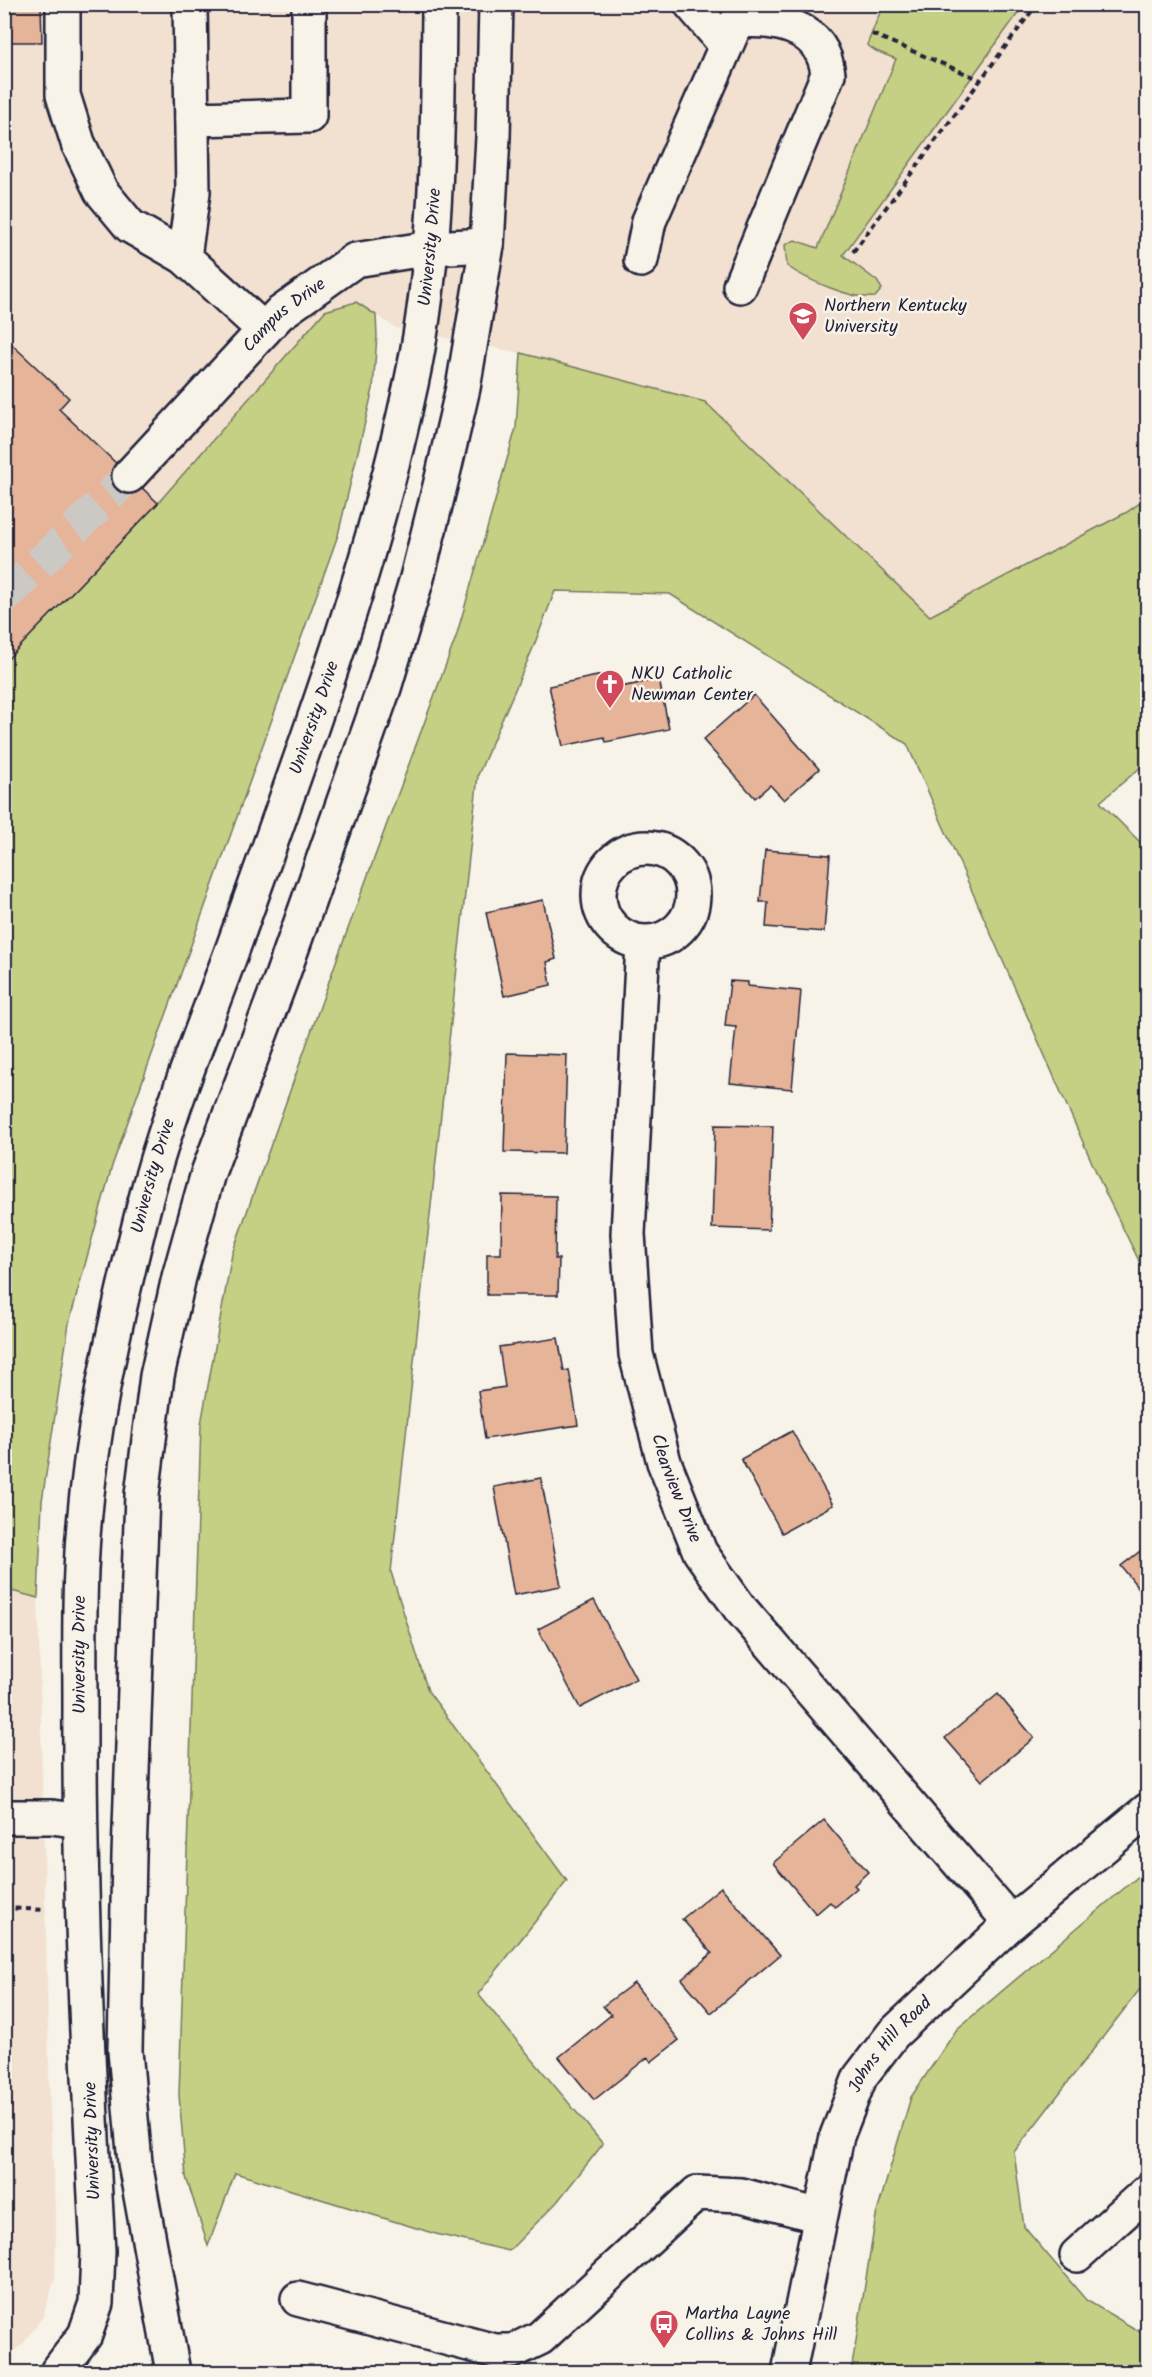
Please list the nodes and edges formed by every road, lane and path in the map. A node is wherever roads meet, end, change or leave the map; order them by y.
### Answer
1 (190, 4) edge
2 (309, 4) edge
3 (439, 4) edge
4 (496, 4) edge
5 (691, 4) edge
6 (1037, 4) edge
7 (63, 5) edge
8 (784, 14) edge
9 (872, 34) dead end
10 (726, 45) junction
11 (981, 80) junction
12 (192, 119) junction
13 (487, 244) junction
14 (431, 248) junction
15 (853, 252) dead end
16 (184, 257) junction
17 (640, 260) dead end
18 (740, 286) dead end
19 (264, 330) junction
20 (129, 476) tunnel mouth
21 (643, 943) dead end
22 (1148, 1810) edge
23 (4, 1817) edge
24 (80, 1821) junction
25 (1011, 1923) junction
26 (1148, 2191) edge
27 (820, 2216) junction
28 (1077, 2255) dead end
29 (298, 2299) dead end
30 (57, 2373) edge
31 (173, 2373) edge
32 (789, 2373) edge

1 - 12 street
2 - 12 street
3 - 14 street, University Drive
4 - 13 street, University Drive
5 - 10 street
6 - 11 path
7 - 16 street
8 - 10 street
8 - 18 street
9 - 11 path
10 - 17 street
11 - 15 path
12 - 16 street
13 - 14 street, Campus Drive
13 - 31 street, University Drive
14 - 19 street, Campus Drive
14 - 24 street, University Drive
16 - 19 street
19 - 20 street, Campus Drive
21 - 25 street, Clearview Drive
22 - 25 street, Johns Hill Road
23 - 24 street
24 - 30 street, University Drive
25 - 27 street, Johns Hill Road
26 - 28 street
27 - 29 street
27 - 32 street, Johns Hill Road

